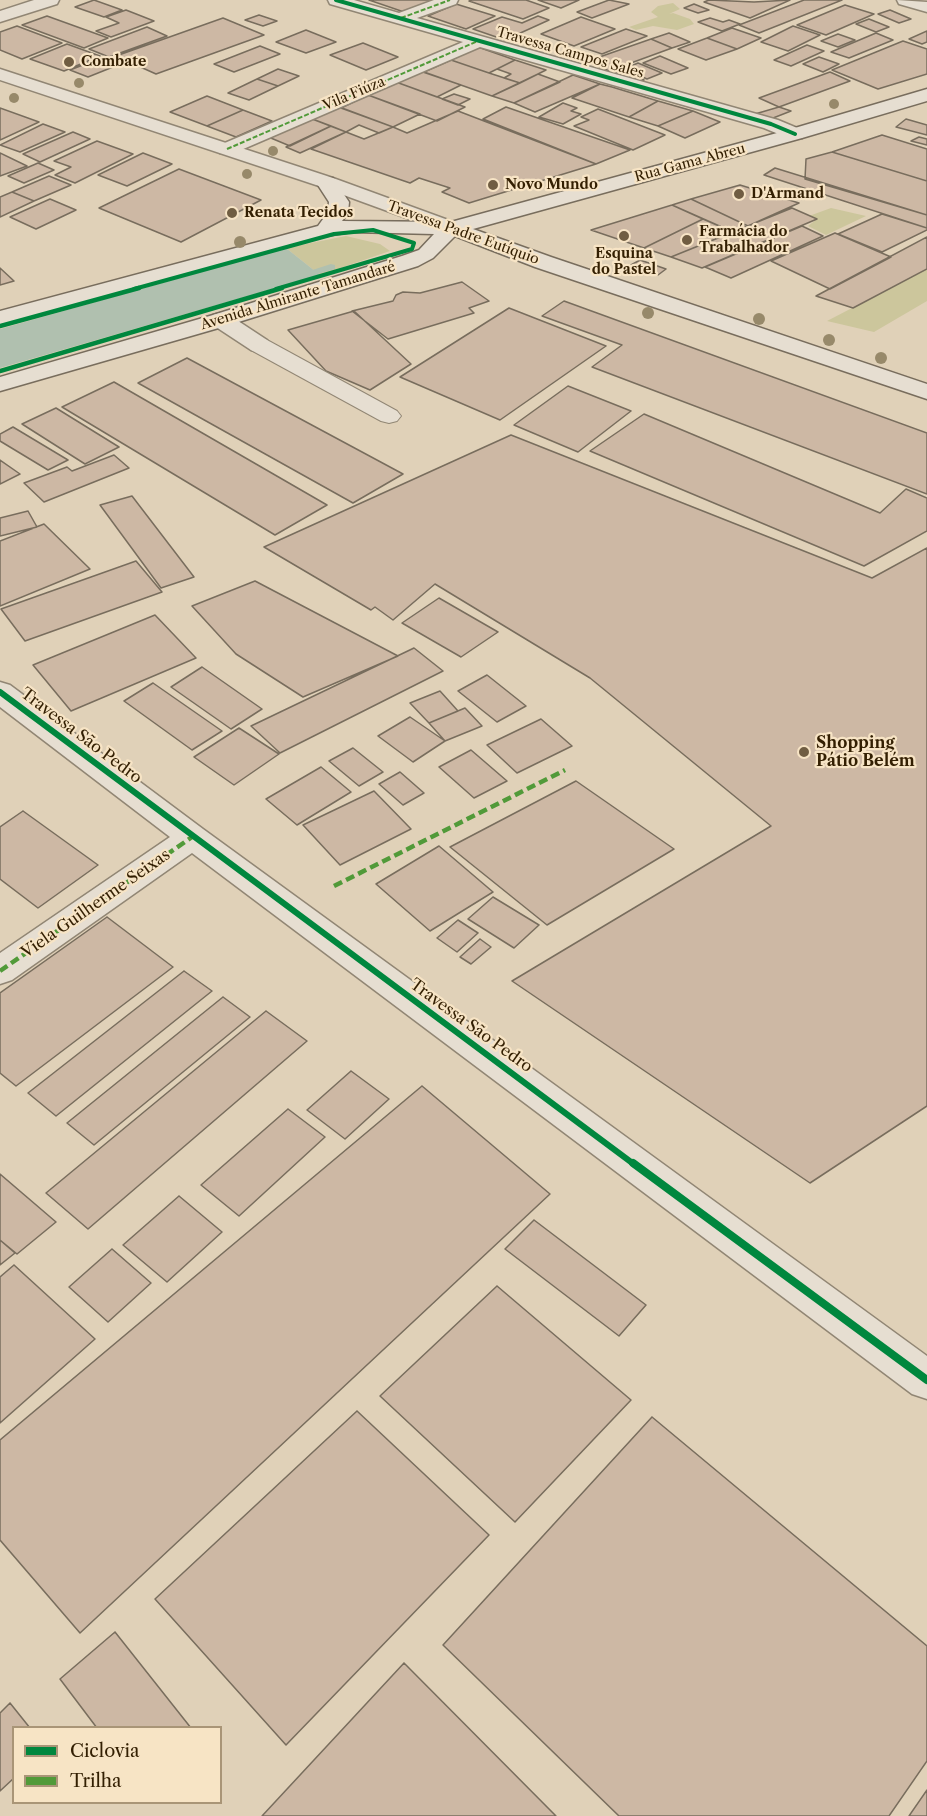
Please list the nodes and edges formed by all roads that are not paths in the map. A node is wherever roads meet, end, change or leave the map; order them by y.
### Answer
1 (51, 0) edge
2 (336, 0) edge
3 (450, 0) edge
4 (905, 0) edge
5 (927, 7) edge
6 (0, 17) edge
7 (401, 18) junction
8 (481, 40) junction
9 (0, 74) edge
10 (927, 95) edge
11 (795, 134) junction
12 (227, 149) junction
13 (326, 182) junction
14 (452, 228) junction
15 (326, 230) junction
16 (0, 318) edge
17 (221, 320) junction
18 (259, 345) joint
19 (0, 384) edge
20 (927, 392) edge
21 (389, 416) dead end
22 (0, 692) edge
23 (192, 837) junction
24 (0, 971) edge
25 (927, 1380) edge

1 - 6 street
2 - 7 street, Travessa Campos Sales
3 - 7 street
4 - 5 street
7 - 8 street, Travessa Campos Sales
8 - 11 street, Travessa Campos Sales
8 - 12 street, Vila Fiúza
9 - 12 street, Travessa Padre Eutíquio
10 - 11 street, Rua Gama Abreu
11 - 14 street, Rua Gama Abreu
12 - 13 street, Travessa Padre Eutíquio
13 - 14 street, Travessa Padre Eutíquio
13 - 15 street
14 - 15 street
14 - 17 street, Avenida Almirante Tamandaré
14 - 20 street, Travessa Padre Eutíquio
15 - 16 street
17 - 18 street
17 - 19 street, Avenida Almirante Tamandaré
18 - 21 lane
22 - 23 street, Travessa São Pedro
23 - 24 street, Viela Guilherme Seixas
23 - 25 street, Travessa São Pedro

